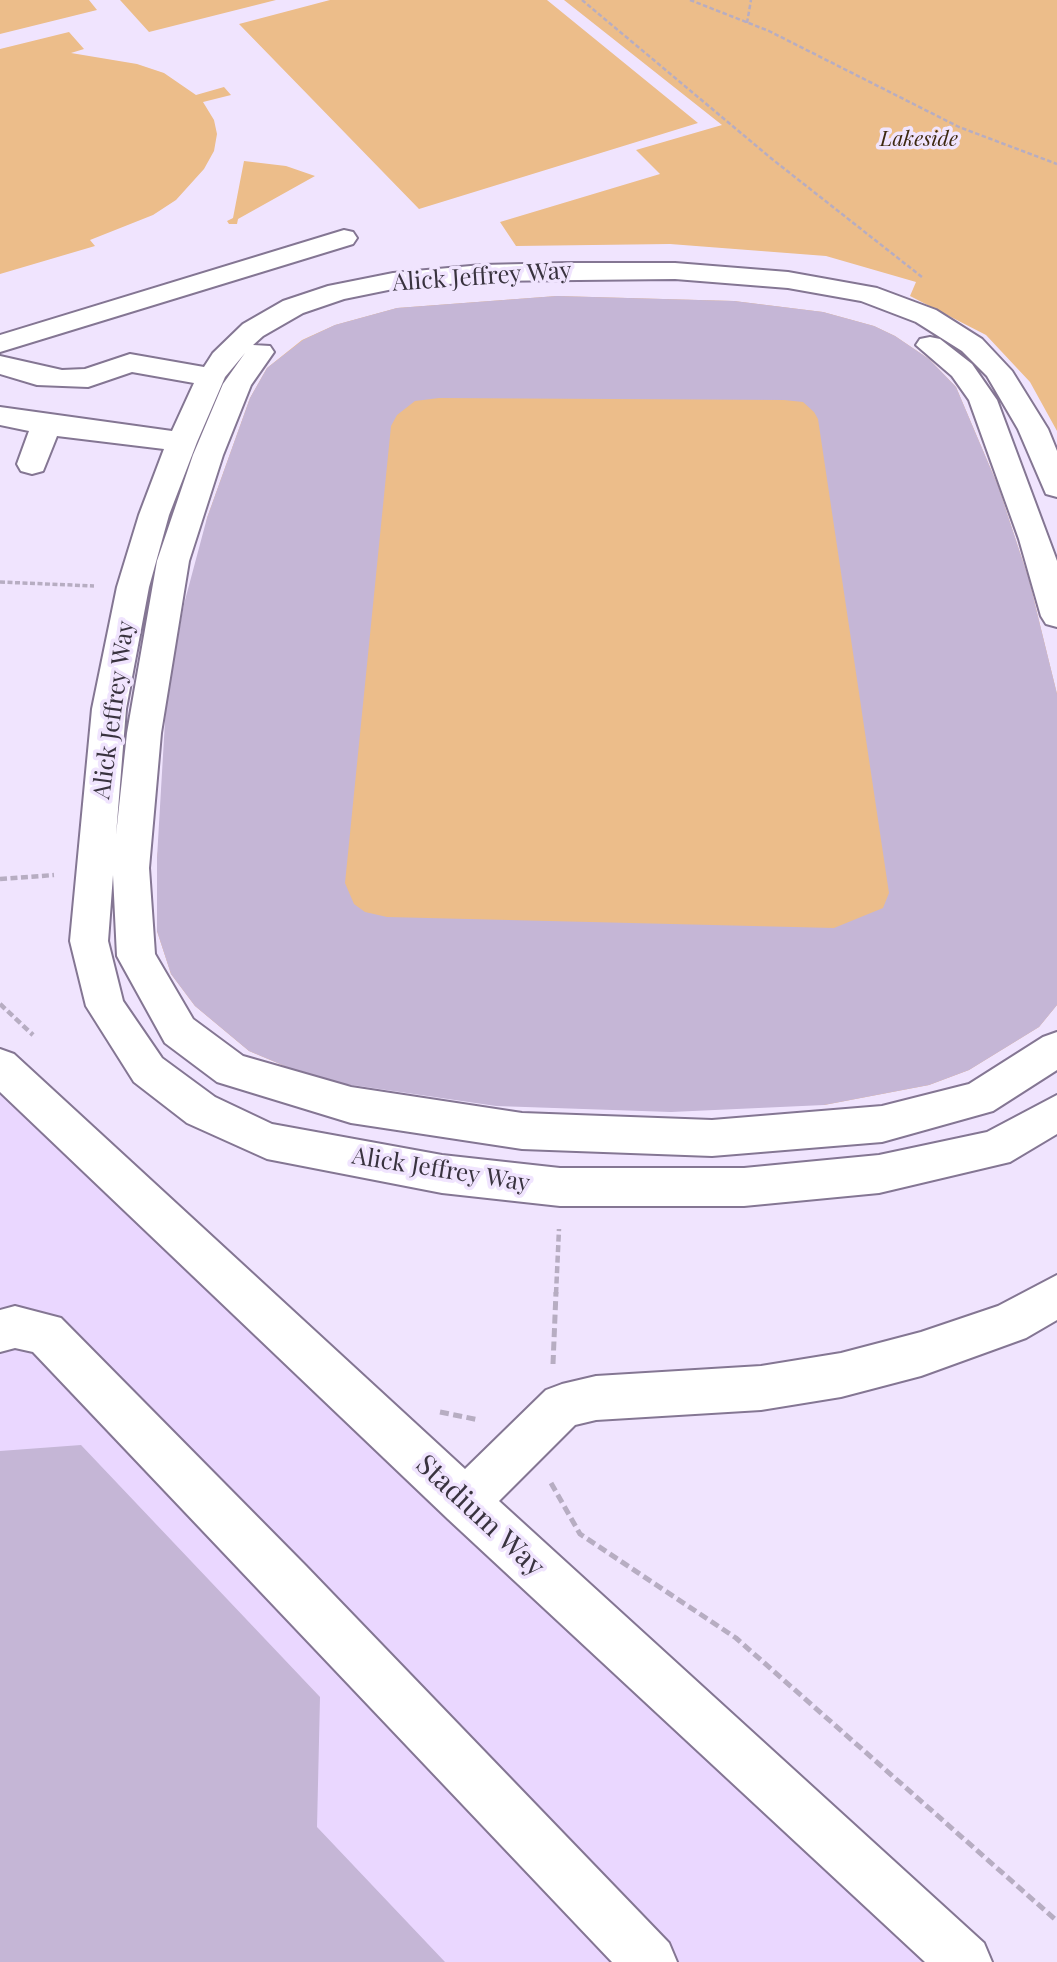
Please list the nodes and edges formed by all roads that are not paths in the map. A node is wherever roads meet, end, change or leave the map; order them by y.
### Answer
1 (344, 238) dead end
2 (108, 311) junction
3 (0, 344) edge
4 (130, 363) junction
5 (0, 365) edge
6 (211, 377) junction
7 (0, 416) edge
8 (46, 425) junction
9 (182, 442) junction
10 (32, 464) dead end
11 (1057, 487) edge
12 (1057, 616) edge
13 (1057, 1049) edge
14 (0, 1066) edge
15 (1057, 1113) edge
16 (1057, 1296) edge
17 (0, 1331) edge
18 (465, 1502) junction
19 (650, 1962) edge
20 (965, 1962) edge

1 - 2 street
2 - 3 street
2 - 4 street
4 - 5 street
4 - 6 street
6 - 9 street, Alick Jeffrey Way
6 - 11 street, Alick Jeffrey Way
7 - 8 street
8 - 9 street
8 - 10 street
9 - 15 street, Alick Jeffrey Way
12 - 13 street
14 - 18 street, Stadium Way
16 - 18 street
17 - 19 street
18 - 20 street, Stadium Way

